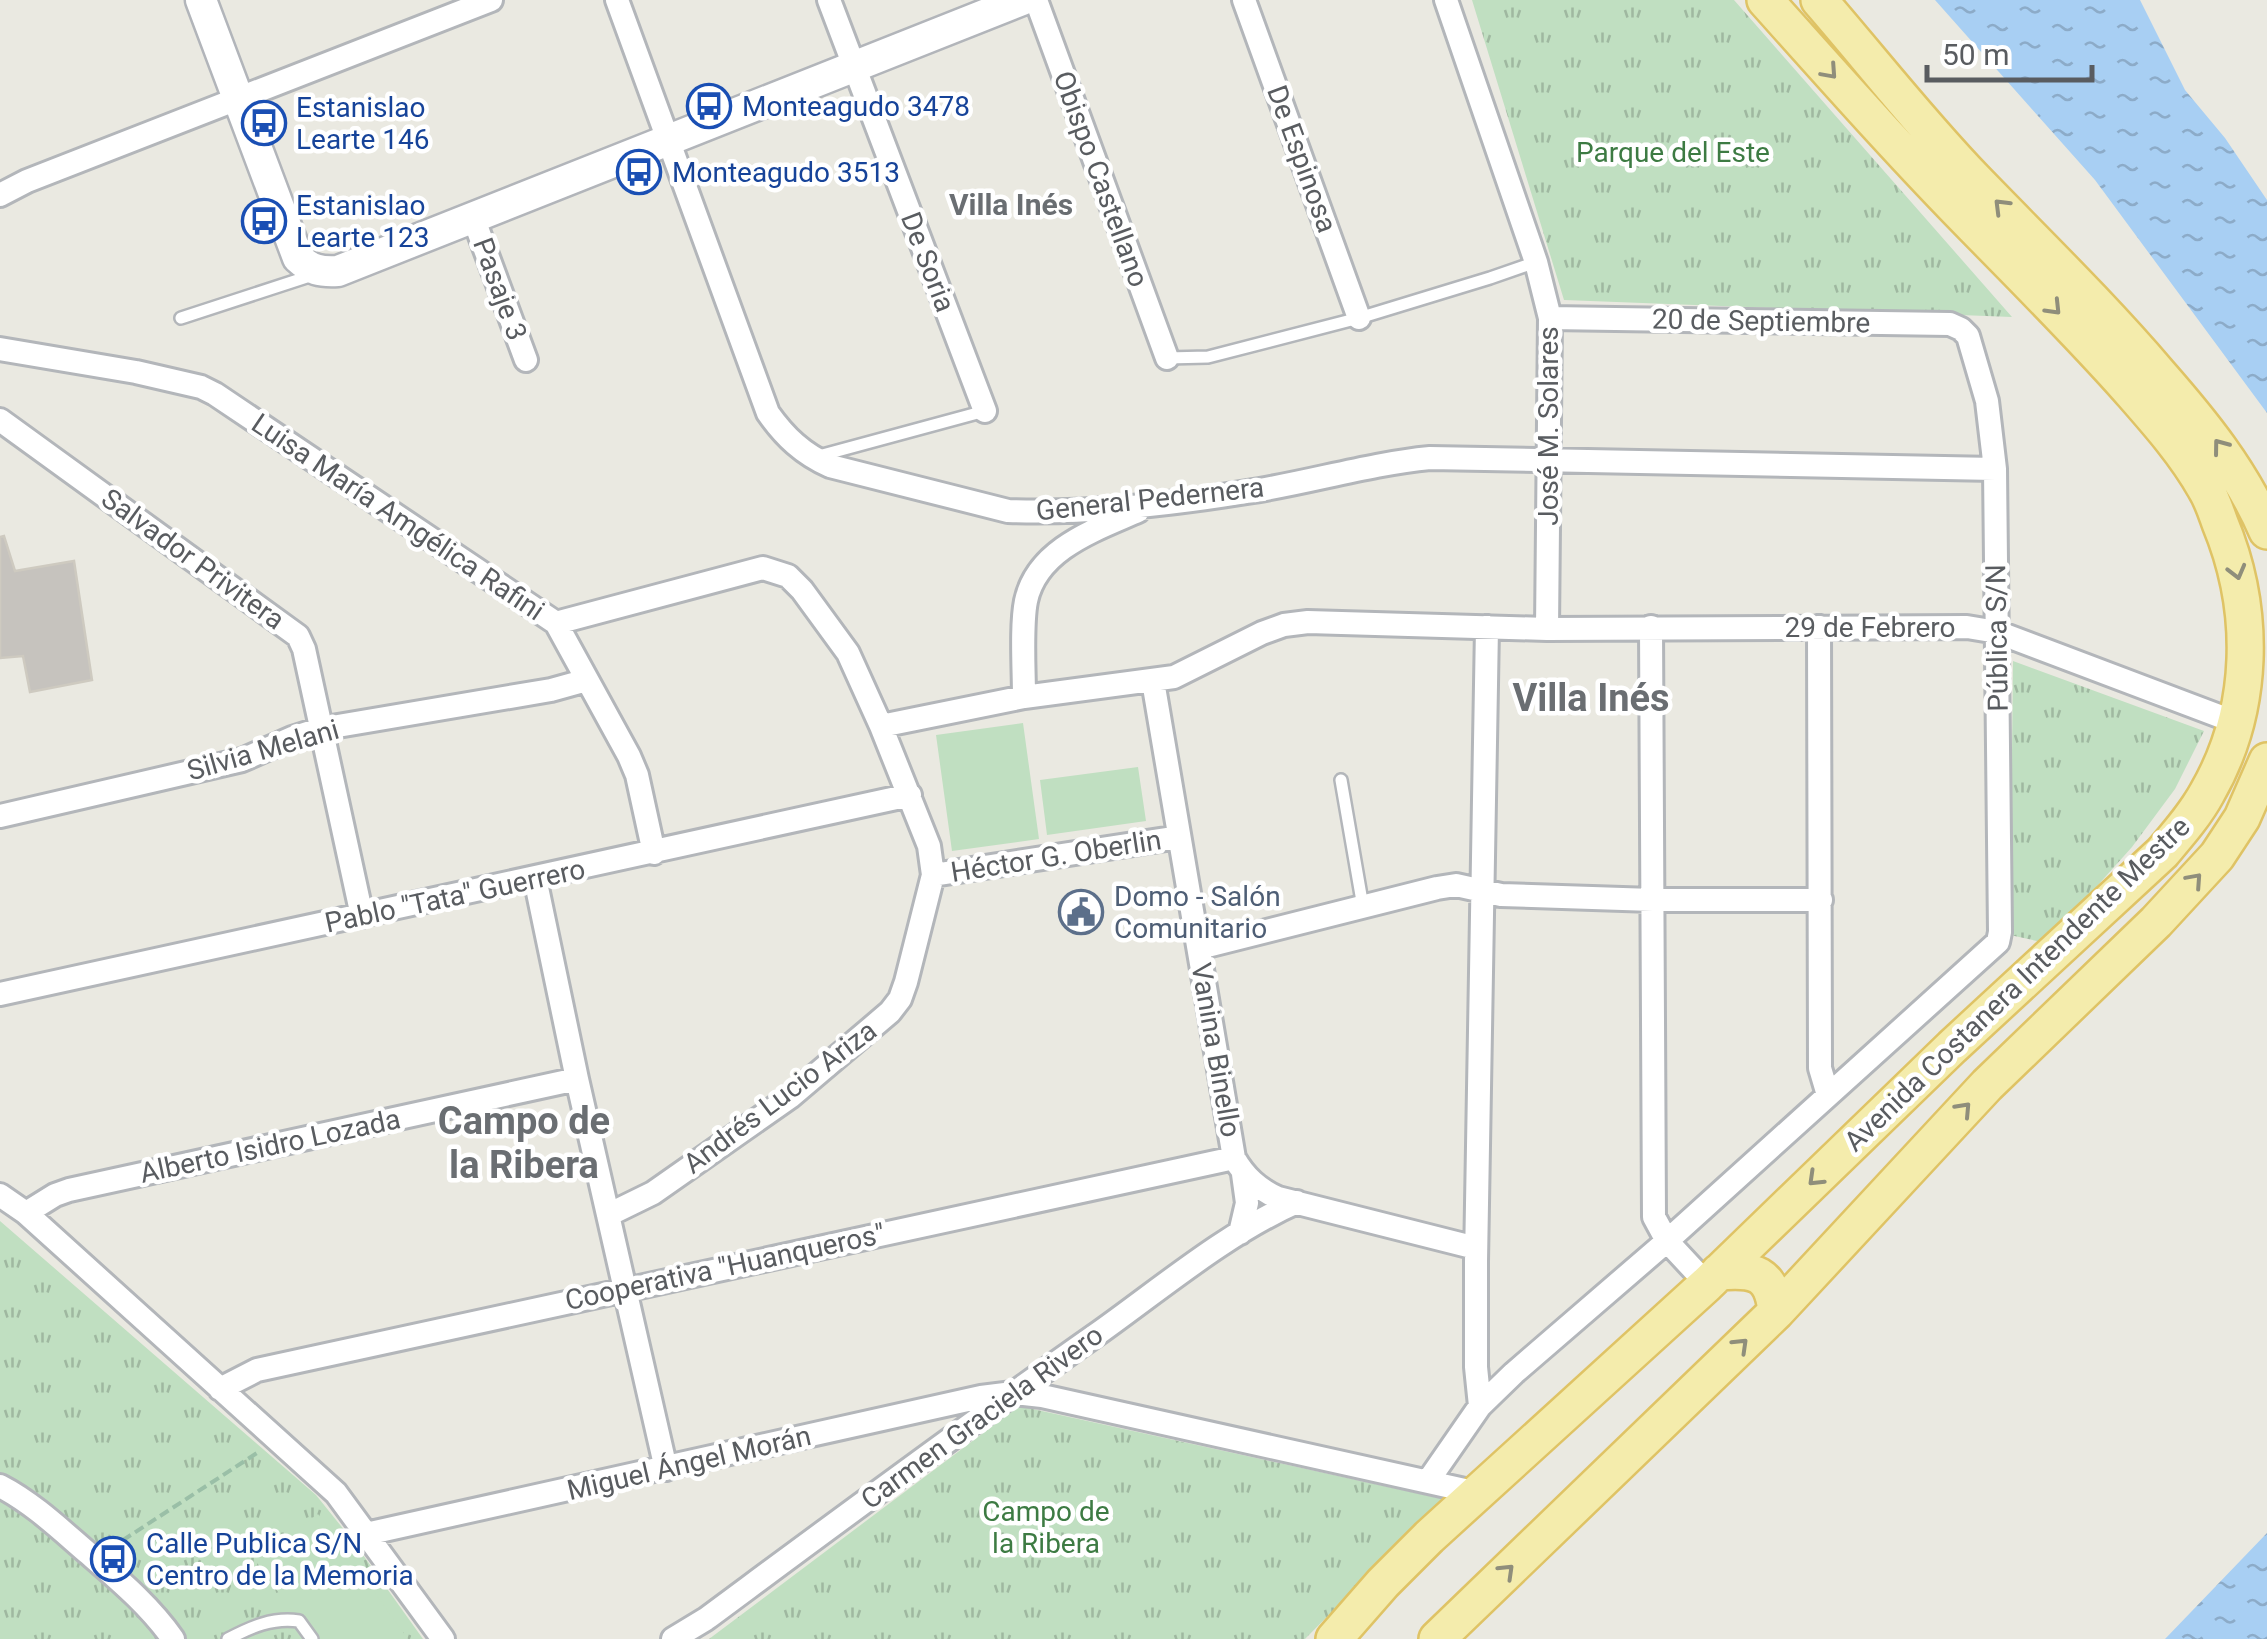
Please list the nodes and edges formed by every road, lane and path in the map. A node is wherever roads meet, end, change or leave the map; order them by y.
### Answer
1 (201, 0) edge
2 (491, 0) edge
3 (617, 0) edge
4 (830, 0) edge
5 (1022, 0) edge
6 (1036, 0) edge
7 (1244, 0) edge
8 (1446, 0) edge
9 (1765, 0) edge
10 (1819, 0) edge
11 (853, 65) junction
12 (238, 99) junction
13 (669, 139) junction
14 (0, 195) edge
15 (473, 217) junction
16 (1536, 262) junction
17 (317, 270) junction
18 (181, 318) dead end
19 (1360, 318) junction
20 (1550, 318) junction
21 (1968, 336) joint
22 (0, 348) edge
23 (1166, 358) joint
24 (526, 360) dead end
25 (985, 411) joint
26 (0, 420) edge
27 (811, 458) junction
28 (1548, 459) junction
29 (1995, 469) junction
30 (1153, 504) junction
31 (2267, 531) edge
32 (556, 623) junction
33 (1650, 627) junction
34 (1820, 627) junction
35 (1487, 628) junction
36 (1547, 629) junction
37 (1997, 632) junction
38 (586, 680) junction
39 (1153, 681) junction
40 (1024, 696) junction
41 (2236, 722) junction
42 (881, 726) junction
43 (320, 728) junction
44 (2267, 761) edge
45 (1340, 780) dead end
46 (910, 796) junction
47 (0, 816) edge
48 (1179, 838) junction
49 (654, 852) junction
50 (933, 875) junction
51 (535, 878) junction
52 (1484, 891) junction
53 (1653, 900) junction
54 (1821, 900) junction
55 (1363, 908) junction
56 (362, 916) junction
57 (1198, 948) junction
58 (0, 994) edge
59 (577, 1079) junction
60 (1828, 1096) junction
61 (1239, 1166) junction
62 (0, 1195) edge
63 (1297, 1202) junction
64 (26, 1213) junction
65 (608, 1215) junction
66 (1240, 1233) junction
67 (1666, 1241) junction
68 (1476, 1248) junction
69 (1713, 1278) junction
70 (625, 1289) junction
71 (1776, 1312) junction
72 (1476, 1358) junction
73 (1514, 1372) junction
74 (220, 1389) junction
75 (1013, 1393) junction
76 (1480, 1406) junction
77 (907, 1414) junction
78 (277, 1439) junction
79 (934, 1451) junction
80 (666, 1469) junction
81 (1428, 1481) junction
82 (0, 1486) edge
83 (1478, 1493) junction
84 (366, 1534) junction
85 (102, 1538) dead end
86 (173, 1639) edge
87 (228, 1639) edge
88 (312, 1639) edge
89 (443, 1639) edge
90 (672, 1639) edge
91 (1334, 1639) edge
92 (1437, 1639) edge

1 - 12 street
2 - 12 street
3 - 13 street, General Pedernera
4 - 11 street, De Soria
5 - 11 street
6 - 23 street, Obispo Castellano
7 - 19 street, De Espinosa
8 - 16 street, José M. Solares
9 -> 41 main road, Avenida Costanera Intendente Mestre
31 -> 10 main road
11 - 13 street
11 - 25 street, De Soria
12 - 14 street
12 - 17 street
13 - 15 street
13 - 27 street, General Pedernera
15 - 17 street
15 - 24 street, Pasaje 3
16 - 19 lane
16 - 20 street, José M. Solares
17 - 18 lane
19 - 23 lane
20 - 21 street, 20 de Septiembre
20 - 28 street, José M. Solares
21 - 29 street, Pública S/N
22 - 32 street, Luisa María Amgélica Rafini
25 - 27 lane
26 - 43 street, Salvador Privitera
27 - 30 street, General Pedernera
28 - 29 street, General Pedernera
28 - 30 street, General Pedernera
28 - 36 street, José M. Solares
29 - 37 street, Pública S/N
30 - 40 street
32 - 38 street, Luisa María Amgélica Rafini
32 - 42 street, Andrés Lucio Ariza
33 - 34 street, 29 de Febrero
33 - 36 street, 29 de Febrero
33 - 53 street
34 - 37 street, 29 de Febrero
34 - 54 street
35 - 36 street, 29 de Febrero
35 - 39 street
35 - 52 street
37 - 41 street, 29 de Febrero
37 - 60 street, Pública S/N
38 - 43 street, Silvia Melani
38 - 49 street, Luisa María Amgélica Rafini
39 - 40 street
39 - 48 street, Vanina Binello
40 - 42 street
41 -> 69 main road, Avenida Costanera Intendente Mestre
42 - 46 street, Andrés Lucio Ariza
43 - 47 street, Silvia Melani
43 - 56 street, Salvador Privitera
71 -> 44 main road, Avenida Costanera Intendente Mestre
45 - 55 lane
46 - 49 street, Pablo "Tata" Guerrero
46 - 50 street, Andrés Lucio Ariza
48 - 50 street, Héctor G. Oberlin
48 - 57 street, Vanina Binello
49 - 51 street, Pablo "Tata" Guerrero
50 - 65 street, Andrés Lucio Ariza
51 - 56 street, Pablo "Tata" Guerrero
51 - 59 street
52 - 53 street
52 - 55 street
52 - 68 street
53 - 54 street
53 - 67 street
54 - 60 street
55 - 57 street
56 - 58 street, Pablo "Tata" Guerrero
57 - 61 street, Vanina Binello
59 - 64 street, Alberto Isidro Lozada
59 - 65 street
60 - 67 street
61 - 63 street, Vanina Binello
61 - 66 street
61 - 70 street, Cooperativa "Huanqueros"
62 - 64 street
63 - 66 street, Carmen Graciela Rivero
63 - 68 street, Vanina Binello
64 - 74 street
65 - 70 street
66 - 75 street, Carmen Graciela Rivero
67 - 69 street
67 - 73 street
68 - 72 street
69 - 71 main road
69 - 83 main road, Avenida Costanera Intendente Mestre
70 - 74 street, Cooperativa "Huanqueros"
70 - 80 street
92 -> 71 main road, Avenida Costanera Intendente Mestre
72 - 73 street
72 - 76 street
73 - 76 street
74 - 78 street
75 - 77 street, Miguel Ángel Morán
75 - 79 street, Carmen Graciela Rivero
75 - 81 street
76 - 81 street
77 - 79 street
77 - 80 street, Miguel Ángel Morán
78 - 84 street
78 - 85 path
79 - 90 street, Carmen Graciela Rivero
80 - 84 street, Miguel Ángel Morán
81 - 83 street
82 - 86 street
83 - 91 main road, Avenida Costanera Intendente Mestre
84 - 89 street
87 - 88 lane

